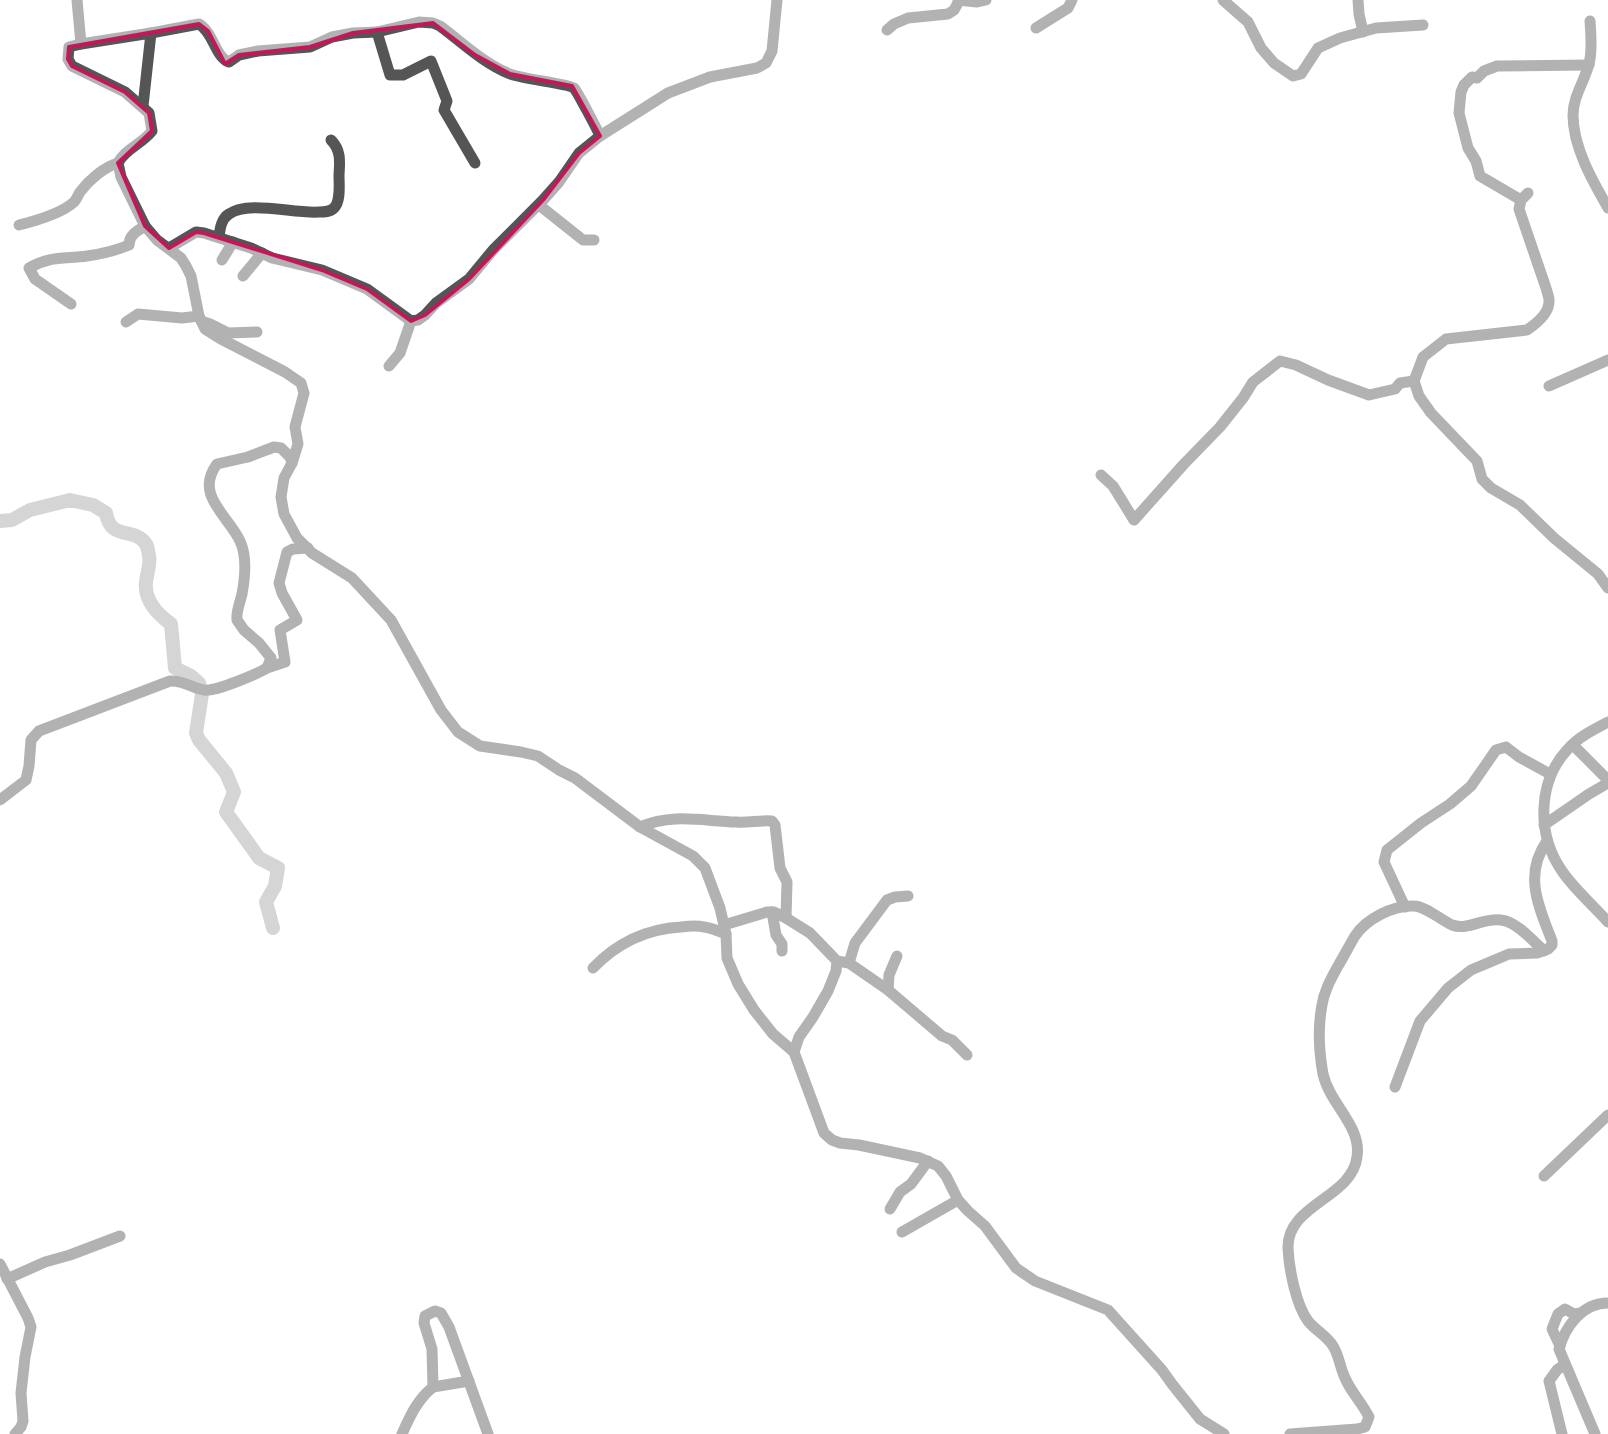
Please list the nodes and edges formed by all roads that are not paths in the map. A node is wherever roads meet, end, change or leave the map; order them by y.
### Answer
1 (77, 0) edge
2 (777, 0) edge
3 (958, 0) edge
4 (986, 0) edge
5 (1072, 0) edge
6 (1223, 0) edge
7 (1358, 0) edge
8 (1590, 21) dead end
9 (1423, 25) dead end
10 (1036, 28) dead end
11 (887, 30) dead end
12 (377, 32) junction
13 (1364, 32) junction
14 (150, 33) junction
15 (81, 44) junction
16 (1589, 65) junction
17 (142, 106) junction
18 (600, 136) junction
19 (331, 140) dead end
20 (118, 163) junction
21 (475, 163) dead end
22 (539, 205) junction
23 (1608, 208) edge
24 (19, 225) dead end
25 (145, 226) junction
26 (219, 238) junction
27 (594, 240) dead end
28 (233, 242) junction
29 (169, 248) junction
30 (262, 253) junction
31 (222, 260) dead end
32 (243, 276) dead end
33 (71, 304) dead end
34 (200, 319) junction
35 (411, 320) junction
36 (126, 322) dead end
37 (257, 332) dead end
38 (1608, 360) edge
39 (389, 366) dead end
40 (1414, 381) junction
41 (1548, 386) dead end
42 (292, 463) junction
43 (1101, 475) dead end
44 (308, 548) junction
45 (1608, 588) edge
46 (267, 668) junction
47 (1608, 722) edge
48 (1573, 744) junction
49 (1550, 774) junction
50 (1608, 781) edge
51 (0, 800) edge
52 (1544, 825) junction
53 (640, 827) junction
54 (1547, 841) junction
55 (908, 896) dead end
56 (1405, 906) junction
57 (772, 912) junction
58 (786, 918) junction
59 (1608, 922) edge
60 (725, 930) junction
61 (782, 951) dead end
62 (1544, 951) junction
63 (896, 956) dead end
64 (837, 961) junction
65 (849, 964) junction
66 (592, 968) dead end
67 (888, 990) junction
68 (794, 1052) junction
69 (967, 1055) dead end
70 (1394, 1087) dead end
71 (1608, 1115) edge
72 (928, 1161) junction
73 (1544, 1176) dead end
74 (958, 1200) junction
75 (890, 1209) dead end
76 (902, 1232) dead end
77 (120, 1236) dead end
78 (0, 1264) edge
79 (7, 1279) junction
80 (1608, 1303) edge
81 (1565, 1364) junction
82 (469, 1380) junction
83 (433, 1386) junction
84 (15, 1434) edge
85 (402, 1434) edge
86 (488, 1434) edge
87 (1224, 1434) edge
88 (1290, 1434) edge
89 (1562, 1434) edge
90 (1595, 1434) edge

1 - 15 street
2 - 18 street
3 - 4 street
3 - 11 street
5 - 10 street
6 - 13 street
7 - 13 street
8 - 16 street
9 - 13 street
12 - 14 street
12 - 18 street
12 - 21 street
14 - 15 street
14 - 17 street
15 - 17 street
16 - 23 street
16 - 40 street
17 - 20 street
18 - 22 street
19 - 26 street
20 - 24 street
20 - 25 street
22 - 27 street
22 - 35 street
25 - 29 street
25 - 33 street
26 - 28 street
26 - 29 street
28 - 30 street
28 - 31 street
29 - 34 street
30 - 32 street
30 - 35 street
34 - 36 street
34 - 37 street
34 - 42 street
35 - 39 street
38 - 41 street
40 - 43 street
40 - 45 street
42 - 44 street
42 - 46 street
44 - 46 street
44 - 53 street
46 - 51 street
47 - 48 street
48 - 49 street
48 - 50 street
49 - 52 street
49 - 56 street
50 - 52 street
52 - 54 street
53 - 58 street
53 - 60 street
54 - 59 street
54 - 62 street
55 - 65 street
56 - 62 street
56 - 88 street
57 - 58 street
57 - 60 street
57 - 61 street
58 - 64 street
60 - 66 street
60 - 68 street
62 - 70 street
63 - 67 street
64 - 65 street
64 - 68 street
65 - 67 street
67 - 69 street
68 - 72 street
71 - 73 street
72 - 74 street
72 - 75 street
74 - 76 street
74 - 87 street
77 - 79 street
78 - 79 street
79 - 84 street
80 - 81 street
81 - 89 street
81 - 90 street
82 - 83 street
82 - 83 street
82 - 86 street
83 - 85 street

